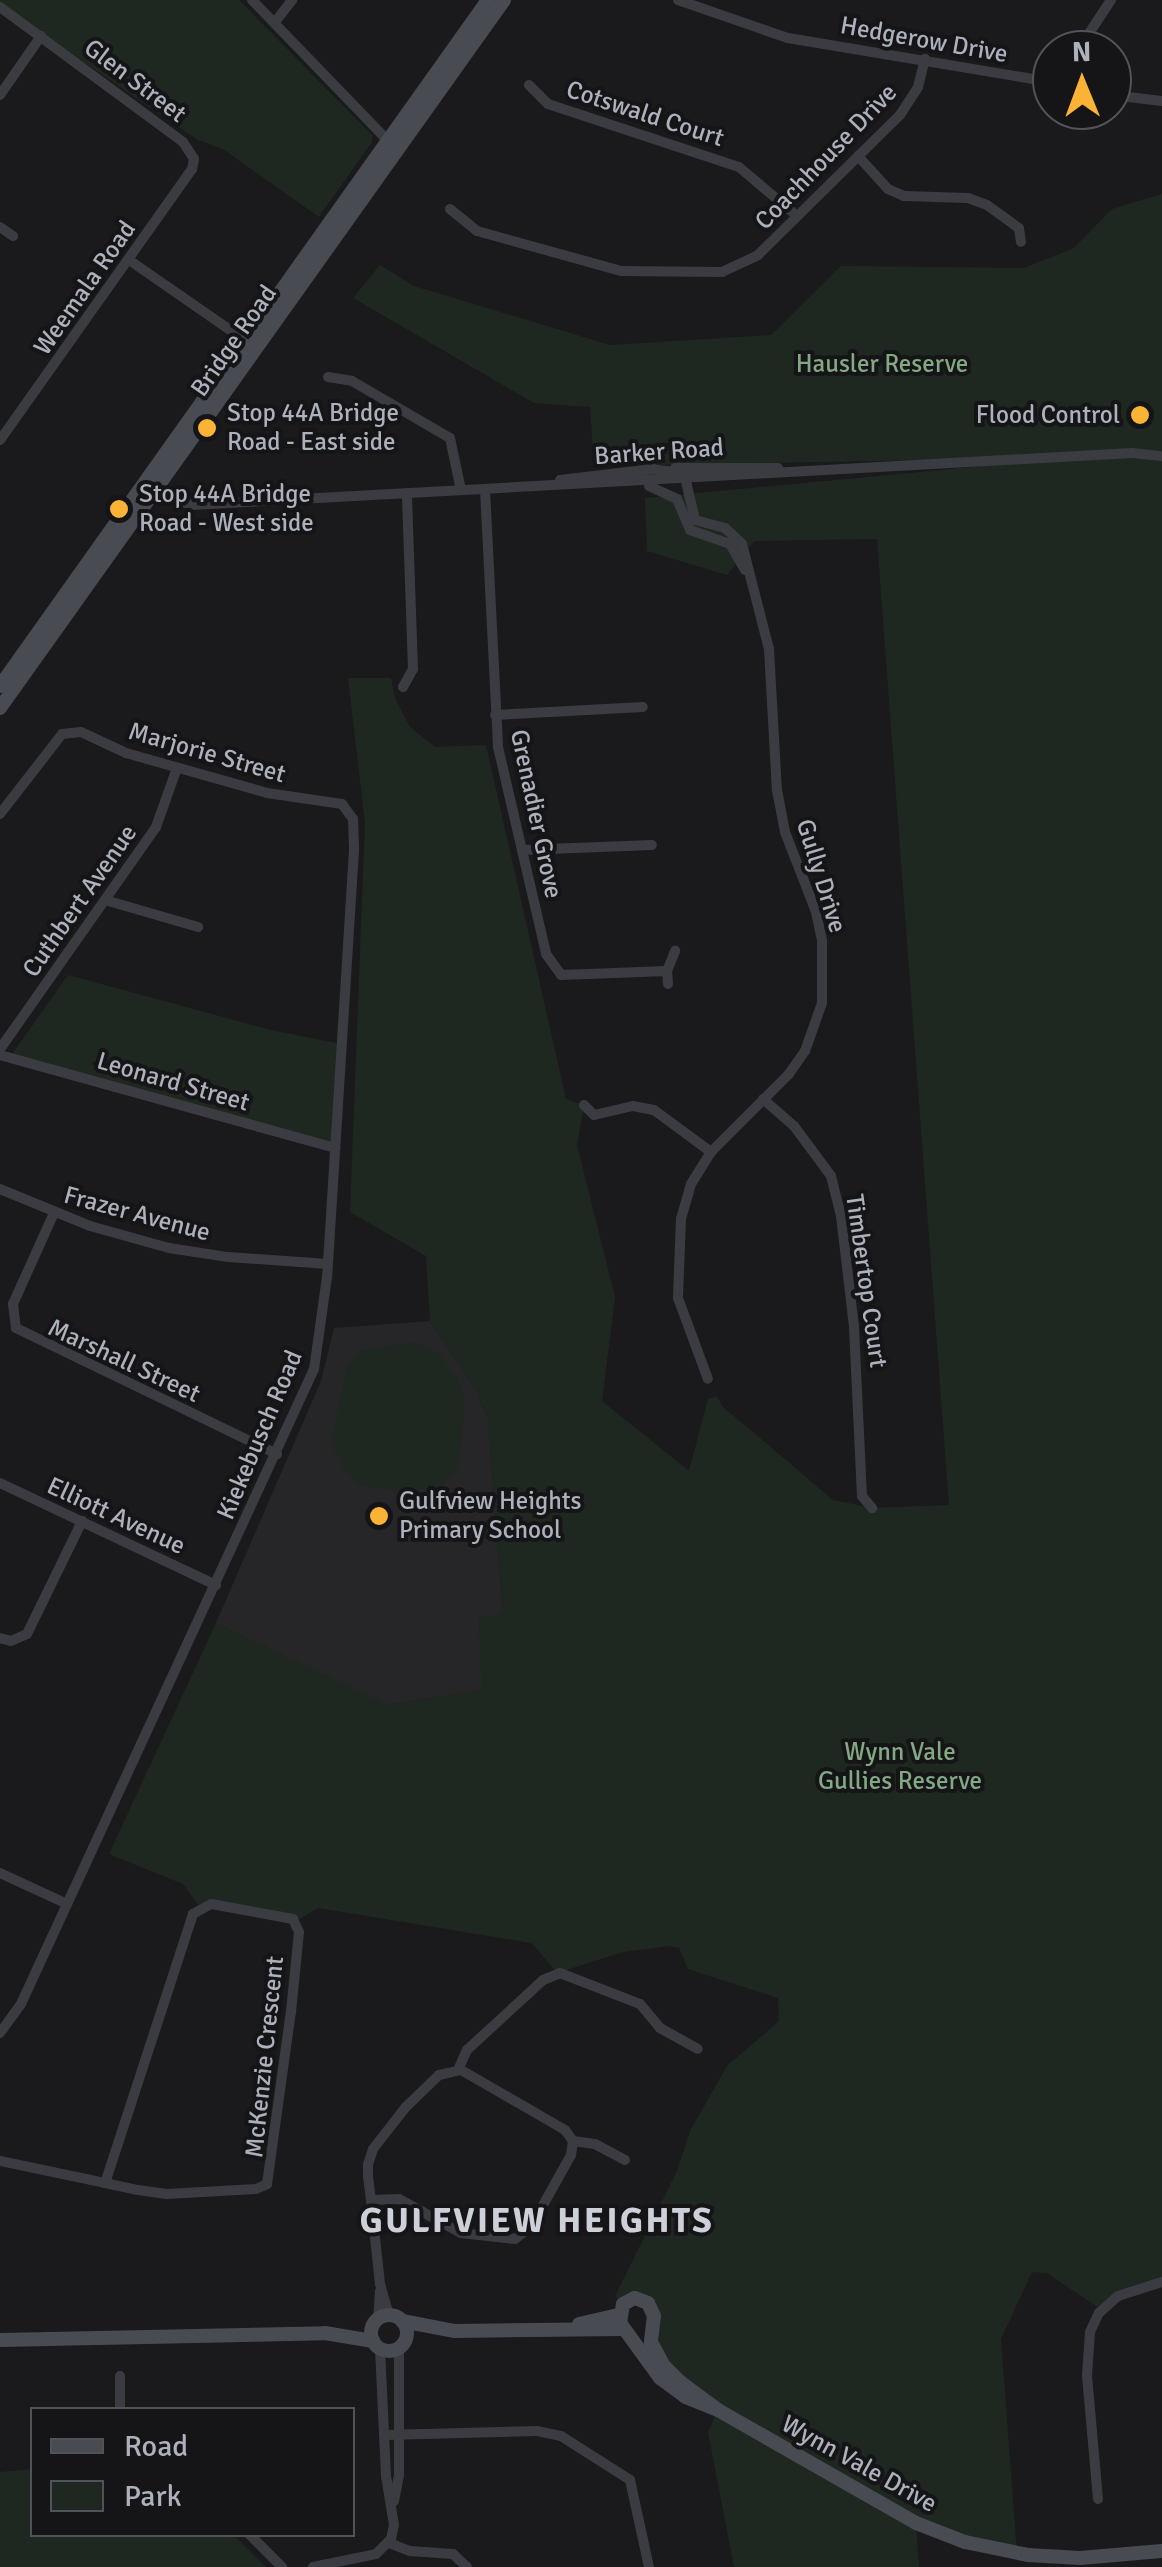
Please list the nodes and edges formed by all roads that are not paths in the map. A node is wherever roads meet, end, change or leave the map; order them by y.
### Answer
1 (252, 0) edge
2 (292, 0) edge
3 (488, 0) edge
4 (504, 0) edge
5 (678, 0) edge
6 (1112, 0) edge
7 (0, 7) edge
8 (275, 22) junction
9 (1092, 30) edge
10 (41, 36) junction
11 (926, 60) junction
12 (1032, 78) edge
13 (528, 85) dead end
14 (0, 95) edge
15 (1132, 97) edge
16 (1162, 101) edge
17 (393, 145) junction
18 (193, 155) joint
19 (858, 156) junction
20 (450, 208) dead end
21 (797, 216) junction
22 (0, 227) edge
23 (13, 236) dead end
24 (1021, 242) dead end
25 (129, 260) junction
26 (250, 345) junction
27 (328, 377) dead end
28 (0, 440) edge
29 (1162, 456) edge
30 (650, 469) junction
31 (836, 470) junction
32 (688, 480) junction
33 (637, 483) junction
34 (149, 488) junction
35 (485, 489) junction
36 (461, 490) junction
37 (407, 493) junction
38 (748, 575) junction
39 (0, 686) edge
40 (404, 687) dead end
41 (642, 707) dead end
42 (0, 708) edge
43 (495, 715) junction
44 (177, 768) junction
45 (342, 804) joint
46 (0, 814) edge
47 (652, 845) dead end
48 (522, 850) junction
49 (105, 900) junction
50 (198, 927) dead end
51 (675, 951) dead end
52 (667, 971) junction
53 (668, 984) dead end
54 (0, 1052) edge
55 (763, 1099) junction
56 (584, 1105) dead end
57 (334, 1148) junction
58 (711, 1152) junction
59 (0, 1189) edge
60 (54, 1213) junction
61 (328, 1264) junction
62 (708, 1379) dead end
63 (277, 1454) junction
64 (0, 1483) edge
65 (862, 1496) junction
66 (851, 1506) dead end
67 (872, 1508) dead end
68 (82, 1522) junction
69 (216, 1584) junction
70 (0, 1638) edge
71 (0, 1873) edge
72 (67, 1904) junction
73 (0, 2032) edge
74 (698, 2049) dead end
75 (458, 2070) junction
76 (573, 2141) junction
77 (625, 2160) dead end
78 (0, 2161) edge
79 (105, 2183) junction
80 (371, 2200) junction
81 (1162, 2282) edge
82 (386, 2320) junction
83 (624, 2325) junction
84 (650, 2326) junction
85 (456, 2331) junction
86 (325, 2333) junction
87 (0, 2340) edge
88 (377, 2344) junction
89 (401, 2346) junction
90 (120, 2376) dead end
91 (120, 2407) edge
92 (718, 2410) junction
93 (391, 2435) junction
94 (1098, 2499) dead end
95 (252, 2537) edge
96 (389, 2543) junction
97 (1162, 2551) edge
98 (282, 2567) edge
99 (313, 2567) edge
100 (466, 2567) edge
101 (648, 2567) edge

1 - 8 street
2 - 8 street
3 - 17 main road, Bridge Road
4 - 17 main road, Bridge Road
5 - 11 street, Hedgerow Drive
6 - 9 street
7 - 10 street, Glen Street
8 - 17 street
10 - 14 street
10 - 18 street, Glen Street
11 - 12 street, Hedgerow Drive
11 - 19 street, Coachhouse Drive
13 - 21 street, Cotswald Court
15 - 16 street
17 - 26 main road, Bridge Road
18 - 25 street, Weemala Road
19 - 21 street, Coachhouse Drive
19 - 24 street
20 - 21 street, Coachhouse Drive
22 - 23 street
25 - 26 street
25 - 28 street, Weemala Road
26 - 34 main road, Bridge Road
27 - 36 street
29 - 31 street, Barker Road
30 - 31 street, Barker Road
30 - 32 street
30 - 35 street, Barker Road
31 - 32 street, Barker Road
32 - 33 street, Barker Road
32 - 38 street, Gully Drive
33 - 35 street, Barker Road
33 - 38 street, Gully Drive
34 - 37 street, Barker Road
34 - 39 main road, Bridge Road
34 - 42 main road, Bridge Road
35 - 36 street, Barker Road
35 - 43 street, Grenadier Grove
36 - 37 street, Barker Road
37 - 40 street
38 - 55 street, Gully Drive
41 - 43 street
43 - 48 street, Grenadier Grove
44 - 45 street, Marjorie Street
44 - 46 street, Marjorie Street
44 - 49 street, Cuthbert Avenue
45 - 57 street, Kiekebusch Road
47 - 48 street
48 - 52 street, Grenadier Grove
49 - 50 street
49 - 54 street, Cuthbert Avenue
51 - 52 street
52 - 53 street
54 - 57 street, Leonard Street
55 - 58 street, Gully Drive
55 - 65 street, Timbertop Court
56 - 58 street
57 - 61 street, Kiekebusch Road
58 - 62 street, Gully Drive
59 - 60 street, Frazer Avenue
60 - 61 street, Frazer Avenue
60 - 63 street, Marshall Street
61 - 63 street, Kiekebusch Road
63 - 69 street, Kiekebusch Road
64 - 68 street, Elliott Avenue
65 - 66 street
65 - 67 street
68 - 69 street, Elliott Avenue
68 - 70 street
69 - 72 street, Kiekebusch Road
71 - 72 street
72 - 73 street, Kiekebusch Road
74 - 75 street
75 - 76 street
75 - 80 street
76 - 77 street
76 - 80 street
78 - 79 street, McKenzie Crescent
79 - 79 street, McKenzie Crescent
80 - 82 street
81 - 94 street
82 - 85 main road
82 - 86 main road
82 - 88 main road
82 - 89 main road
83 - 84 main road
83 - 84 main road
83 - 85 main road
83 - 92 main road, Wynn Vale Drive
84 - 92 main road, Wynn Vale Drive
85 - 89 main road
86 - 87 main road
86 - 88 main road
88 - 89 main road
88 - 93 street
89 - 93 street
90 - 91 street
92 - 97 main road, Wynn Vale Drive
93 - 96 street
93 - 101 street
95 - 98 street
96 - 99 street
96 - 100 street

